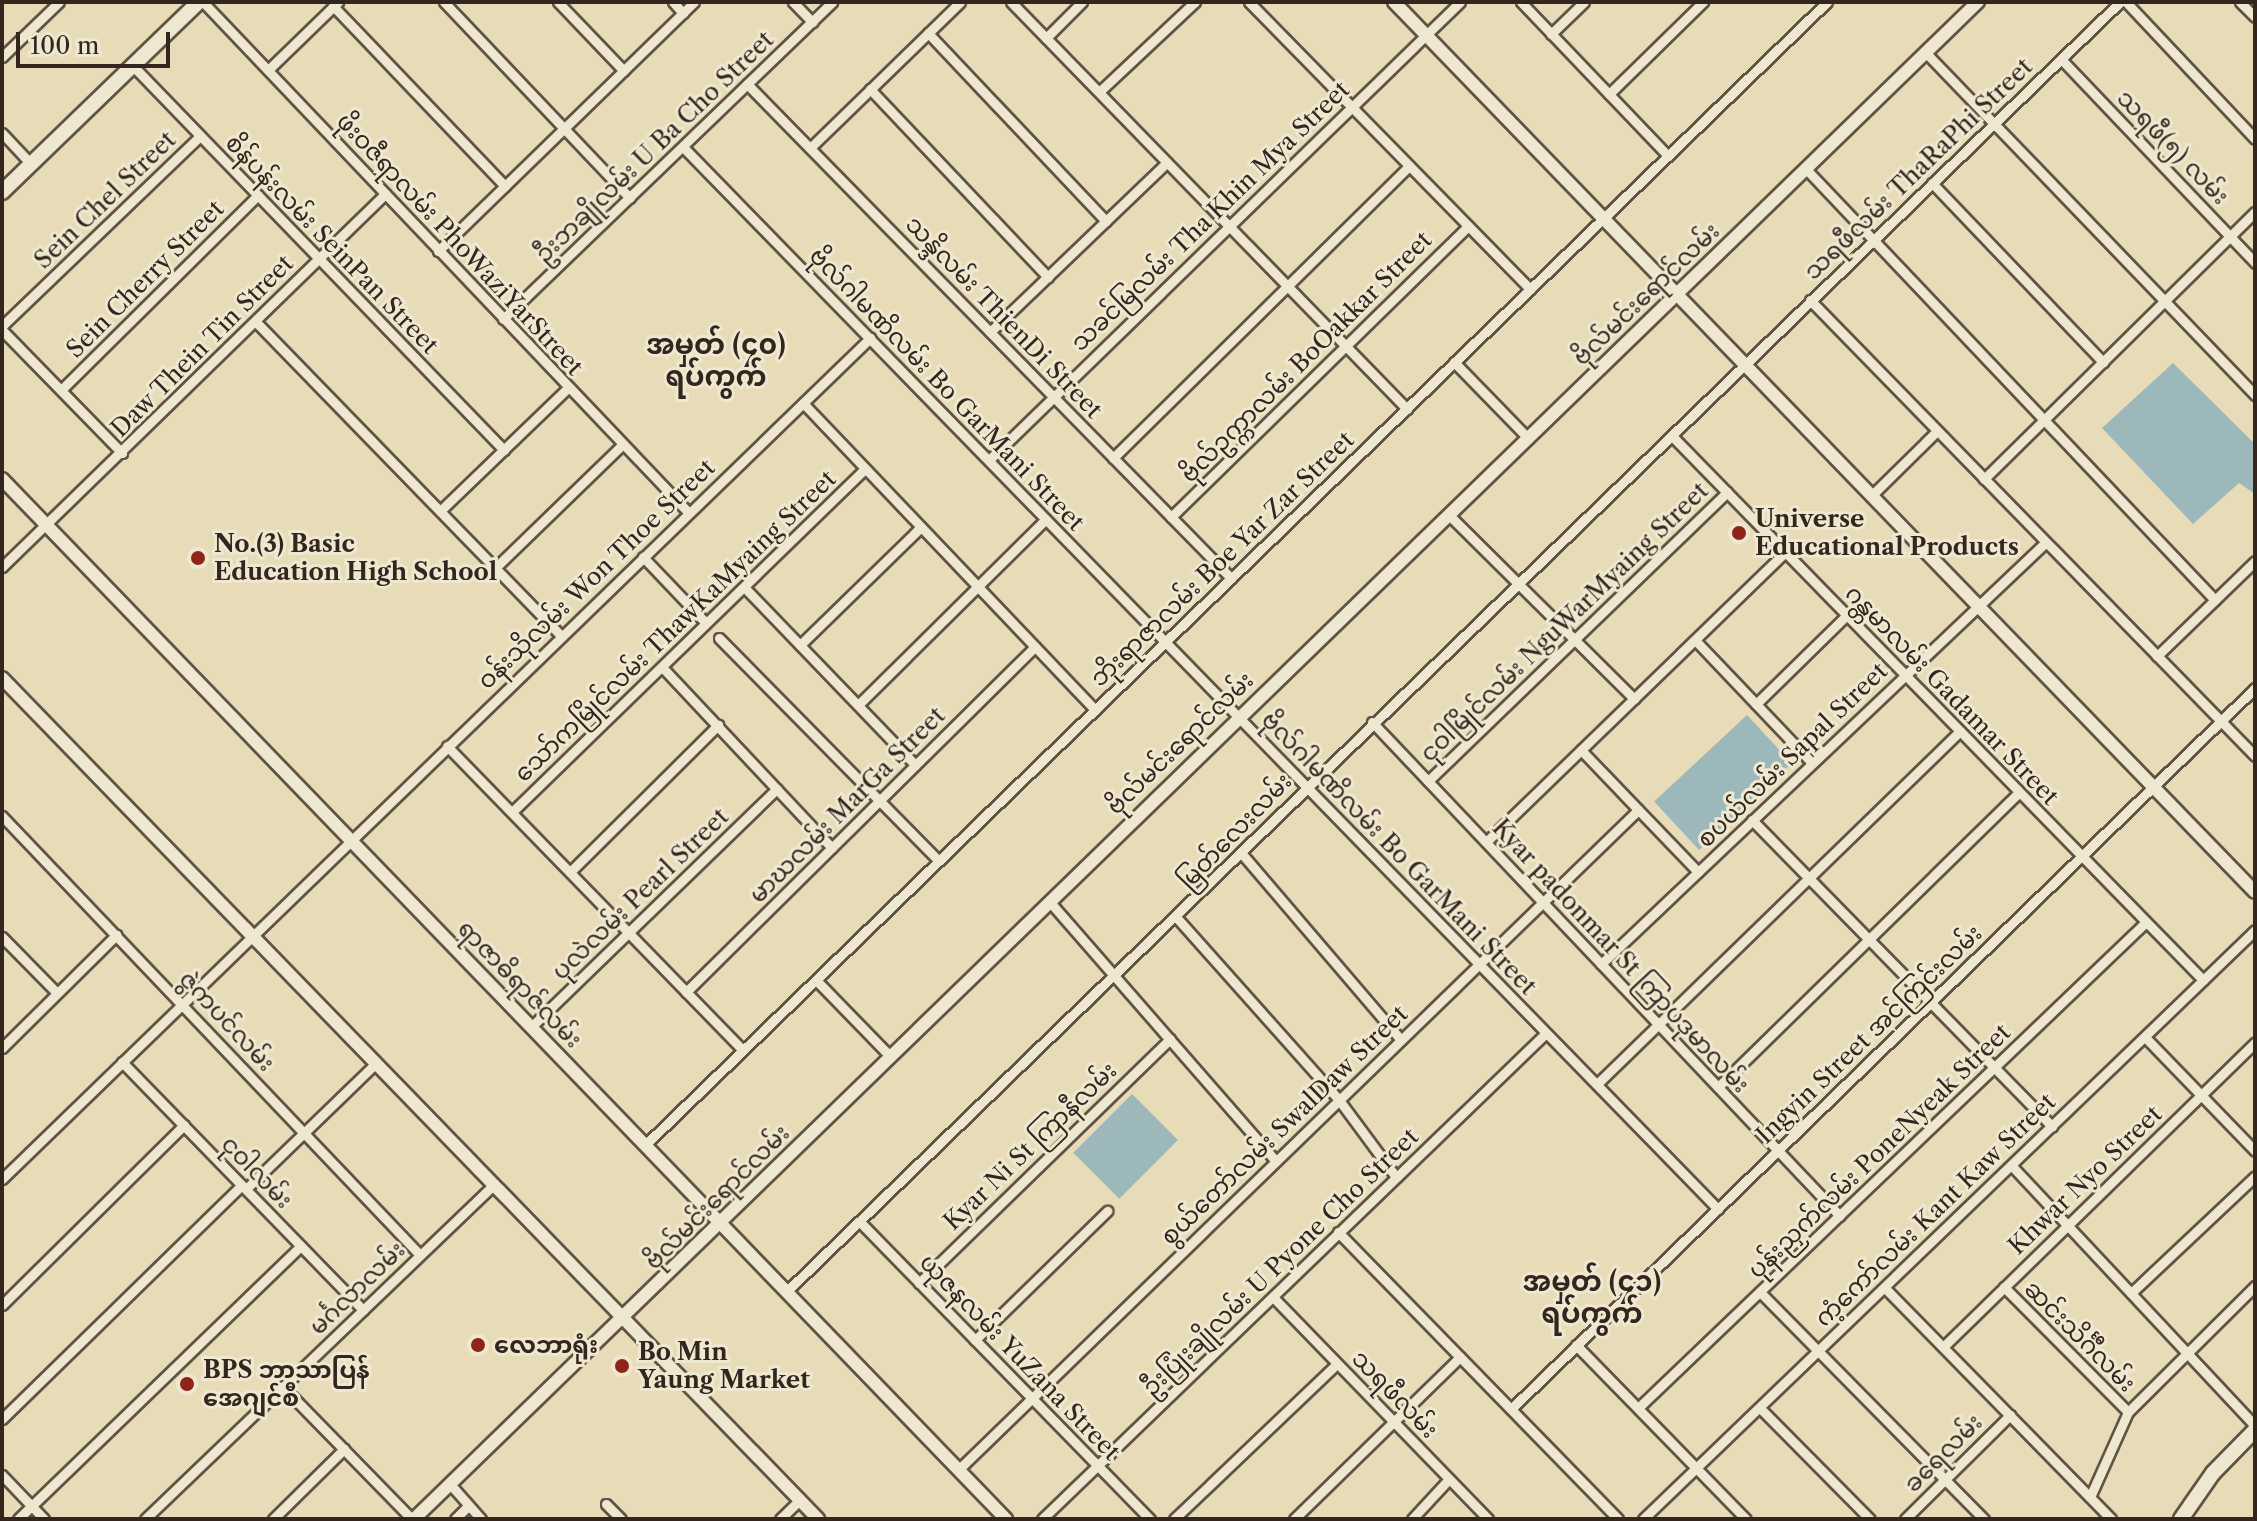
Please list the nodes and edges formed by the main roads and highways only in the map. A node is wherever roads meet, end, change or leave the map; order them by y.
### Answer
1 (201, 2) edge
2 (2, 192) edge
3 (2255, 1428) edge
4 (2183, 1518) edge

1 - 2 main road
3 - 4 main road

